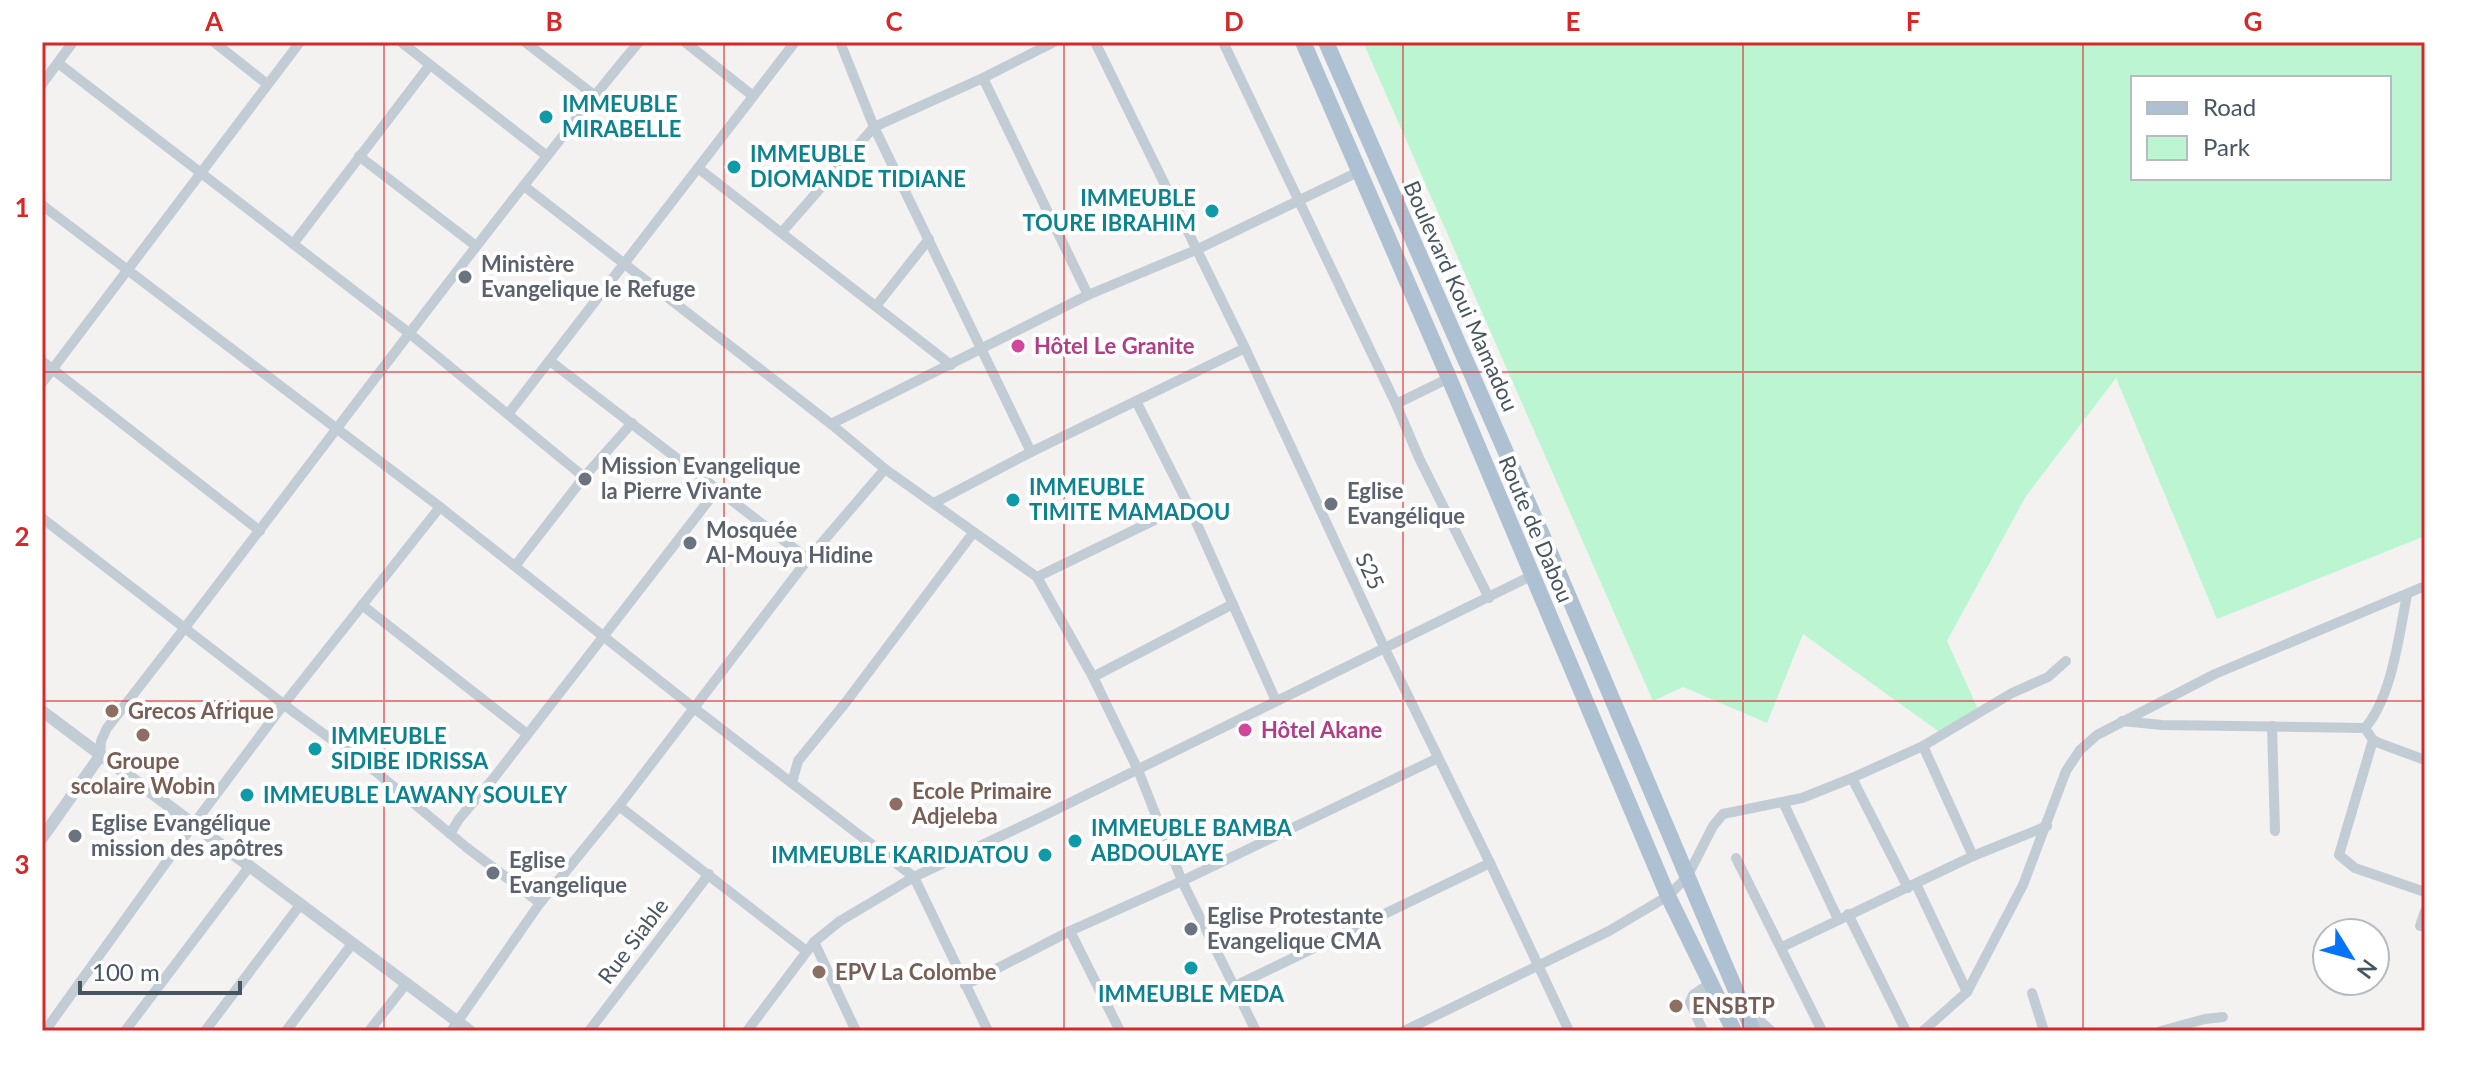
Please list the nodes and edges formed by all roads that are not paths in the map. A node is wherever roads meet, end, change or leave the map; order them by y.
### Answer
1 (73, 42) edge
2 (214, 42) edge
3 (300, 42) edge
4 (401, 42) edge
5 (525, 42) edge
6 (639, 42) edge
7 (685, 42) edge
8 (795, 42) edge
9 (840, 42) edge
10 (1054, 42) edge
11 (1095, 42) edge
12 (1223, 42) edge
13 (1303, 42) edge
14 (1326, 42) edge
15 (58, 63) junction
16 (429, 66) junction
17 (983, 78) junction
18 (42, 84) edge
19 (267, 84) junction
20 (594, 95) junction
21 (753, 96) junction
22 (874, 127) junction
23 (359, 156) junction
24 (547, 156) junction
25 (698, 168) junction
26 (1358, 172) junction
27 (198, 173) junction
28 (524, 186) junction
29 (1298, 201) junction
30 (42, 205) edge
31 (782, 232) junction
32 (929, 239) junction
33 (293, 244) junction
34 (476, 246) junction
35 (1196, 250) junction
36 (624, 266) junction
37 (128, 271) junction
38 (1088, 295) junction
39 (876, 306) junction
40 (409, 333) junction
41 (982, 348) junction
42 (1245, 348) junction
43 (42, 361) edge
44 (550, 361) junction
45 (951, 365) junction
46 (53, 369) junction
47 (1449, 378) junction
48 (42, 383) edge
49 (1136, 401) junction
50 (1396, 404) junction
51 (509, 413) junction
52 (632, 423) junction
53 (831, 424) junction
54 (336, 430) junction
55 (1031, 452) junction
56 (885, 469) junction
57 (584, 477) junction
58 (716, 491) junction
59 (934, 503) junction
60 (1188, 504) junction
61 (440, 507) junction
62 (42, 518) edge
63 (260, 531) junction
64 (973, 533) junction
65 (808, 559) junction
66 (515, 566) junction
67 (1531, 576) junction
68 (1037, 577) junction
69 (2425, 586) edge
70 (2407, 595) junction
71 (1489, 598) junction
72 (1233, 604) junction
73 (362, 605) junction
74 (186, 628) junction
75 (604, 636) junction
76 (1385, 649) junction
77 (2066, 661) dead end
78 (1093, 677) junction
79 (1276, 701) junction
80 (284, 704) junction
81 (694, 708) junction
82 (42, 711) edge
83 (2122, 721) junction
84 (2272, 726) junction
85 (2365, 728) junction
86 (527, 734) junction
87 (2373, 740) junction
88 (1923, 746) junction
89 (100, 756) junction
90 (1438, 758) junction
91 (2425, 760) edge
92 (1138, 770) junction
93 (1852, 778) junction
94 (792, 783) junction
95 (1783, 802) junction
96 (619, 806) junction
97 (193, 825) junction
98 (2047, 826) junction
99 (2275, 831) dead end
100 (450, 834) junction
101 (42, 838) edge
102 (1973, 856) junction
103 (1736, 858) dead end
104 (1490, 863) junction
105 (249, 867) junction
106 (709, 874) junction
107 (914, 877) junction
108 (1687, 877) junction
109 (1182, 881) junction
110 (1912, 886) junction
111 (2425, 892) edge
112 (1668, 896) junction
113 (540, 903) junction
114 (300, 905) junction
115 (2425, 911) edge
116 (1843, 917) junction
117 (2420, 926) dead end
118 (1070, 931) junction
119 (352, 944) junction
120 (809, 946) junction
121 (1782, 947) junction
122 (1540, 966) junction
123 (1711, 983) junction
124 (406, 984) junction
125 (965, 985) junction
126 (1235, 986) junction
127 (1967, 992) junction
128 (2032, 993) dead end
129 (1740, 1004) junction
130 (1723, 1009) junction
131 (2223, 1017) dead end
132 (454, 1027) edge
133 (45, 1031) edge
134 (125, 1031) edge
135 (205, 1031) edge
136 (286, 1031) edge
137 (369, 1031) edge
138 (470, 1031) edge
139 (589, 1031) edge
140 (747, 1031) edge
141 (856, 1031) edge
142 (988, 1031) edge
143 (1120, 1031) edge
144 (1256, 1031) edge
145 (1404, 1031) edge
146 (1568, 1031) edge
147 (1703, 1031) edge
148 (1722, 1031) edge
149 (1734, 1031) edge
150 (1753, 1031) edge
151 (1771, 1031) edge
152 (1822, 1031) edge
153 (1906, 1031) edge
154 (1923, 1031) edge
155 (2044, 1031) edge
156 (2161, 1031) edge

1 - 15 street
2 - 19 street
3 - 19 street
4 - 16 street
5 - 20 street
6 - 20 street
7 - 21 street
8 - 21 street
9 - 22 street
10 - 17 street
11 - 35 street, S25
12 - 29 street
13 - 26 main road, Route de Dabou
14 - 108 main road, Boulevard Koui Mamadou
15 - 18 street
15 - 27 street
16 - 23 street
16 - 24 street
17 - 22 street
17 - 38 street
19 - 27 street
20 - 24 street
21 - 25 street
22 - 31 street
22 - 32 street
23 - 33 street
23 - 34 street
24 - 28 street
25 - 31 street
25 - 36 street
26 - 29 street
26 - 47 main road, Route de Dabou
27 - 33 street
27 - 37 street
28 - 34 street
28 - 36 street
29 - 35 street
29 - 50 street
30 - 37 street
31 - 39 street
32 - 39 street
32 - 41 street
33 - 40 street
34 - 40 street
35 - 38 street
35 - 42 street, S25
36 - 44 street
36 - 53 street
37 - 46 street
37 - 54 street
38 - 41 street
39 - 45 street
40 - 51 street
40 - 54 street
41 - 45 street
41 - 55 street
42 - 49 street
42 - 76 street, S25
43 - 46 street
44 - 51 street
44 - 52 street
45 - 53 street
46 - 48 street
46 - 63 street
47 - 50 street
47 - 67 main road, Route de Dabou
49 - 55 street
49 - 60 street
50 - 71 street
51 - 57 street
52 - 57 street
52 - 58 street
53 - 56 street
54 - 61 street
54 - 63 street
55 - 59 street
56 - 59 street
56 - 65 street
57 - 66 street
58 - 65 street
58 - 75 street
59 - 64 street
60 - 68 street
60 - 72 street
61 - 66 street
61 - 73 street
62 - 74 street
63 - 74 street
64 - 68 street
64 - 94 street
65 - 81 street
66 - 75 street
67 - 71 street
67 - 112 main road, Route de Dabou
68 - 78 street
69 - 70 street
70 - 83 street
70 - 85 street
71 - 76 street
72 - 78 street
72 - 79 street
73 - 80 street
73 - 86 street
74 - 80 street
74 - 89 street
75 - 81 street
75 - 86 street
76 - 79 street
76 - 90 street, S25
77 - 88 street
78 - 92 street
79 - 92 street
80 - 97 street
80 - 100 street
81 - 94 street
81 - 96 street
82 - 89 street
83 - 84 street
83 - 98 street
84 - 85 street
84 - 99 street
85 - 87 street
86 - 100 street
87 - 91 street
87 - 111 street
88 - 93 street
88 - 102 street
89 - 97 street
89 - 101 street
90 - 104 street, S25
90 - 109 street
92 - 107 street
92 - 109 street
93 - 95 street
93 - 110 street
94 - 107 street
95 - 108 street
95 - 116 street
96 - 106 street
96 - 113 street
97 - 105 street
97 - 133 street
98 - 102 street
98 - 127 street
100 - 113 street
102 - 110 street
103 - 121 street
104 - 122 street, S25
104 - 126 street
105 - 114 street
105 - 134 street
106 - 120 street
106 - 139 street, Rue Siable
107 - 120 street
107 - 125 street
108 - 112 street
108 - 129 main road
109 - 118 street
109 - 126 street
110 - 116 street
110 - 127 street
112 - 122 street
112 - 123 main road, Route de Dabou
113 - 132 street
114 - 119 street
114 - 135 street
115 - 117 street
116 - 121 street
116 - 153 street
118 - 125 street
118 - 143 street
119 - 124 street
119 - 136 street
120 - 140 street
120 - 141 street
121 - 152 street
122 - 145 street
122 - 146 street, S25
123 - 130 main road, Route de Dabou
123 - 147 street
124 - 132 street
124 - 137 street
125 - 142 street
126 - 144 street
127 - 154 street
128 - 155 street
129 - 150 main road
129 - 151 street
130 - 148 street
130 - 149 main road, Route de Dabou
131 - 156 street
132 - 138 street

